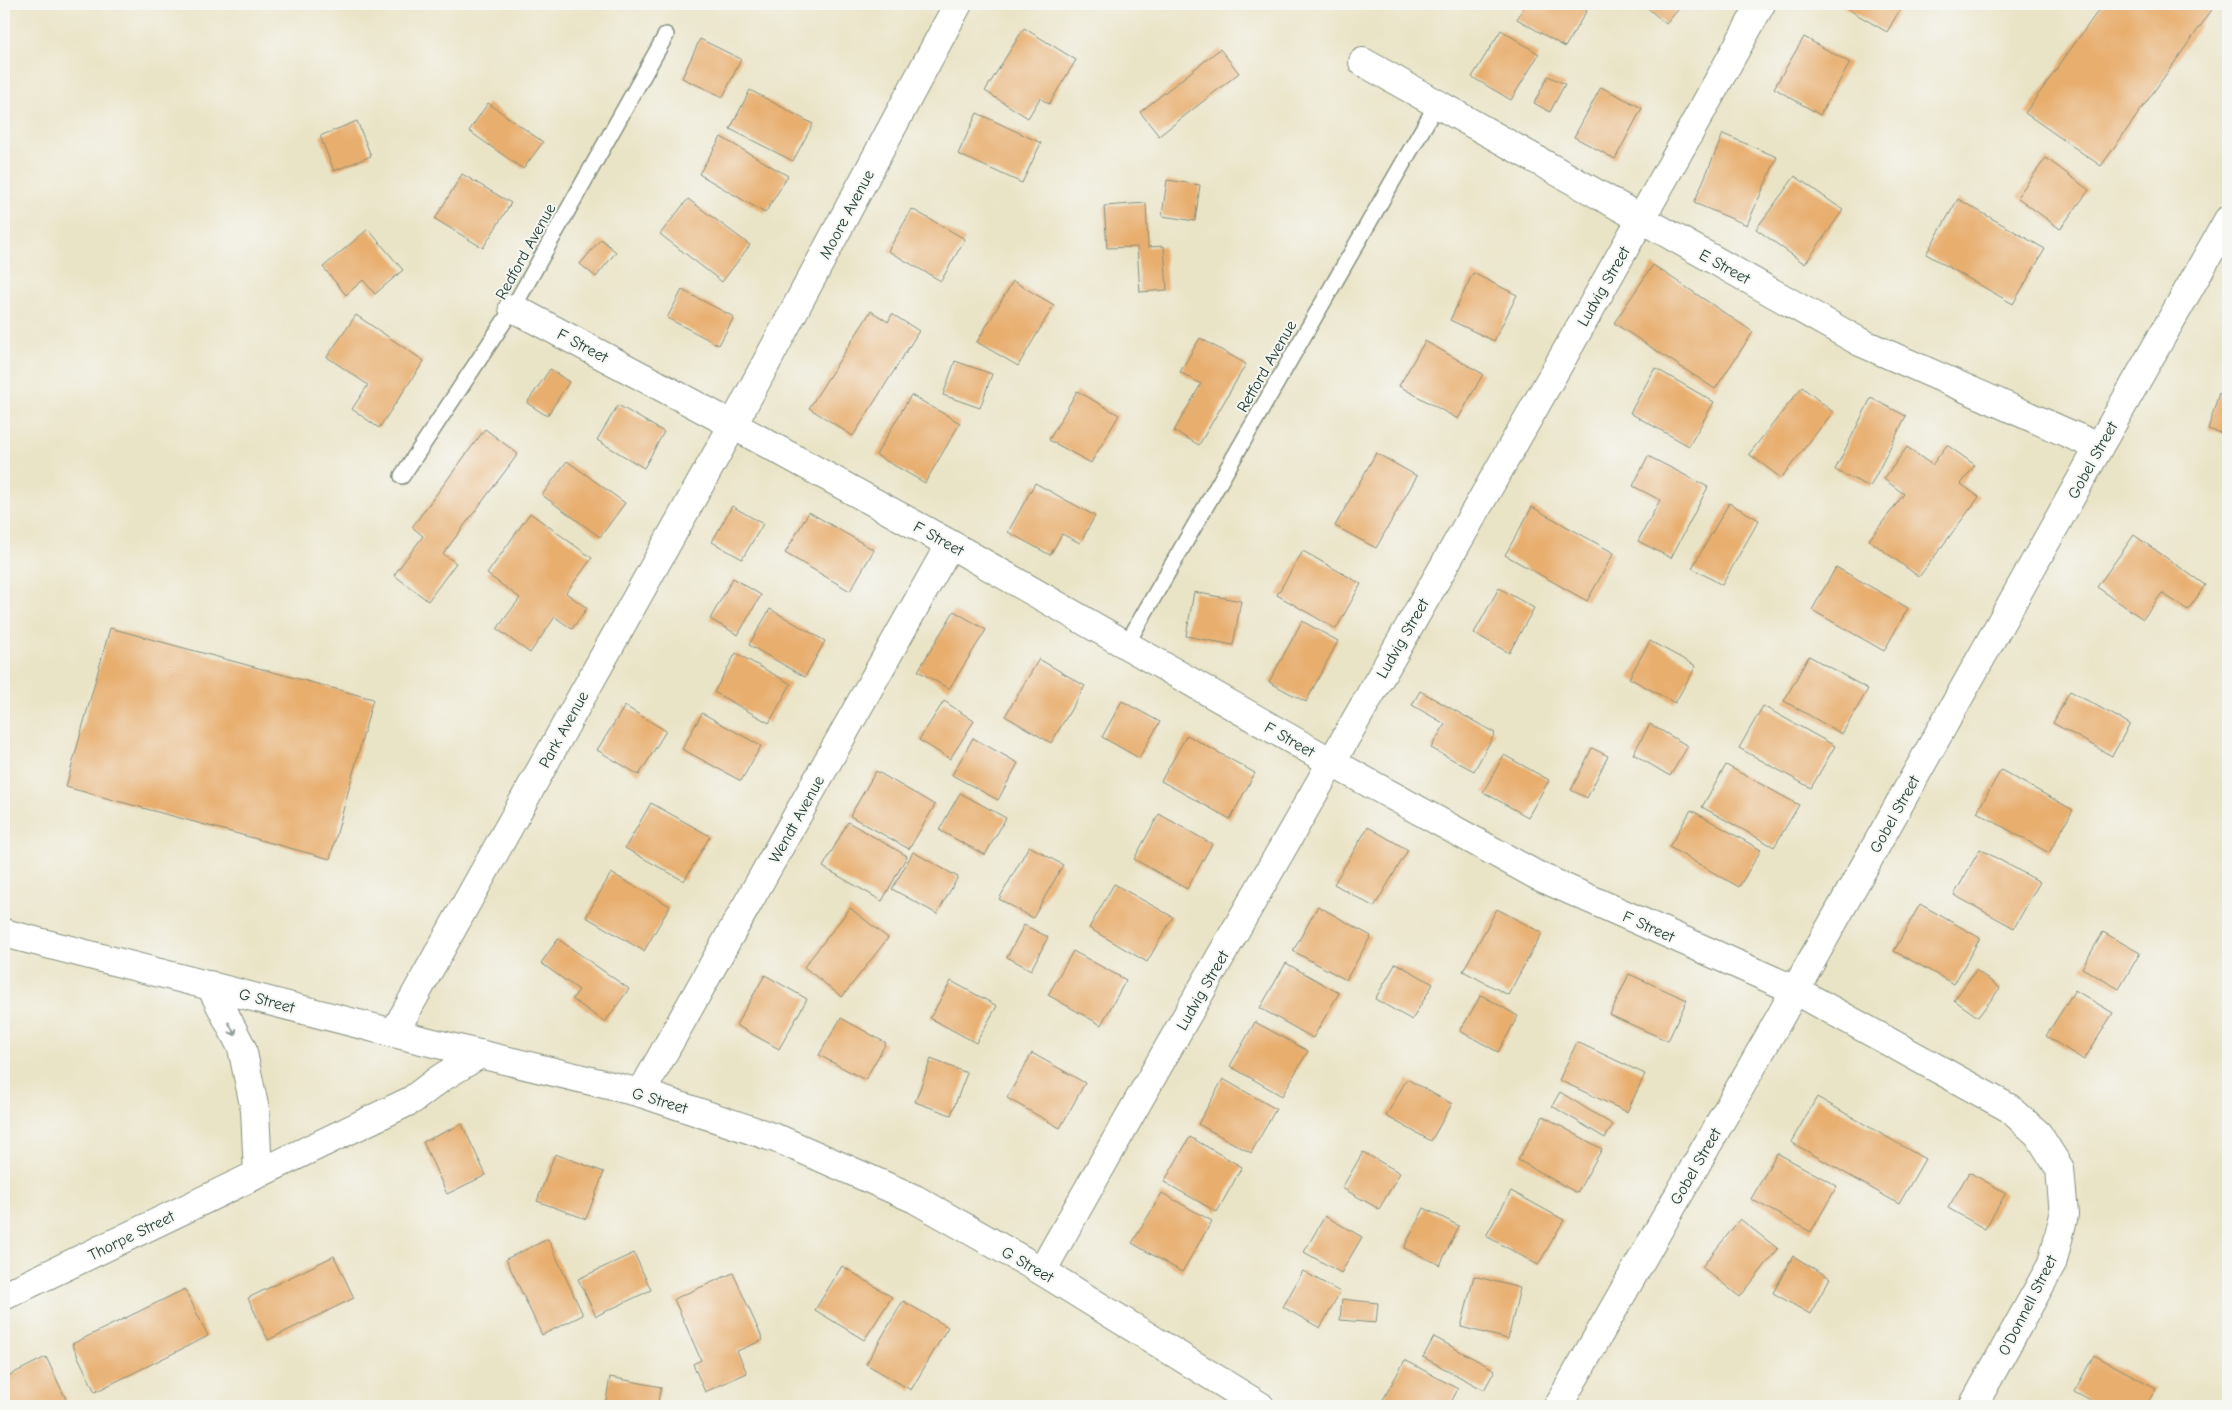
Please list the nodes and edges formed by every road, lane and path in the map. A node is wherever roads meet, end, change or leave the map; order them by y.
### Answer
1 (958, 4) edge
2 (1761, 4) edge
3 (666, 35) dead end
4 (1363, 62) dead end
5 (1437, 104) junction
6 (1642, 219) junction
7 (2228, 220) edge
8 (513, 308) junction
9 (733, 425) junction
10 (2099, 447) junction
11 (402, 476) dead end
12 (950, 544) junction
13 (1126, 645) junction
14 (1331, 762) junction
15 (4, 933) edge
16 (210, 985) junction
17 (1795, 990) junction
18 (394, 1034) junction
19 (480, 1054) junction
20 (642, 1093) junction
21 (2060, 1169) joint
22 (258, 1174) junction
23 (1042, 1271) junction
24 (4, 1296) edge
25 (1260, 1406) edge
26 (1558, 1406) edge
27 (1973, 1406) edge

1 - 9 street, Moore Avenue
2 - 6 street, Ludvig Street
3 - 8 lane, Redford Avenue
4 - 5 street, E Street
5 - 6 street, E Street
5 - 13 lane, Retford Avenue
6 - 10 street, E Street
6 - 14 street, Ludvig Street
7 - 10 street, Gobel Street
8 - 9 street, F Street
8 - 11 lane, Redford Avenue
9 - 12 street, F Street
9 - 18 street, Park Avenue
10 - 17 street, Gobel Street
12 - 13 street, F Street
12 - 20 street, Wendt Avenue
13 - 14 street, F Street
14 - 17 street, F Street
14 - 23 street, Ludvig Street
15 - 16 street, G Street
16 - 18 street, G Street
16 -> 22 street
17 - 21 street, F Street
17 - 26 street, Gobel Street
18 - 19 street, G Street
19 - 20 street, G Street
19 - 22 street, Thorpe Street
20 - 23 street, G Street
21 - 27 street, O'Donnell Street
22 - 24 street, Thorpe Street
23 - 25 street, G Street

